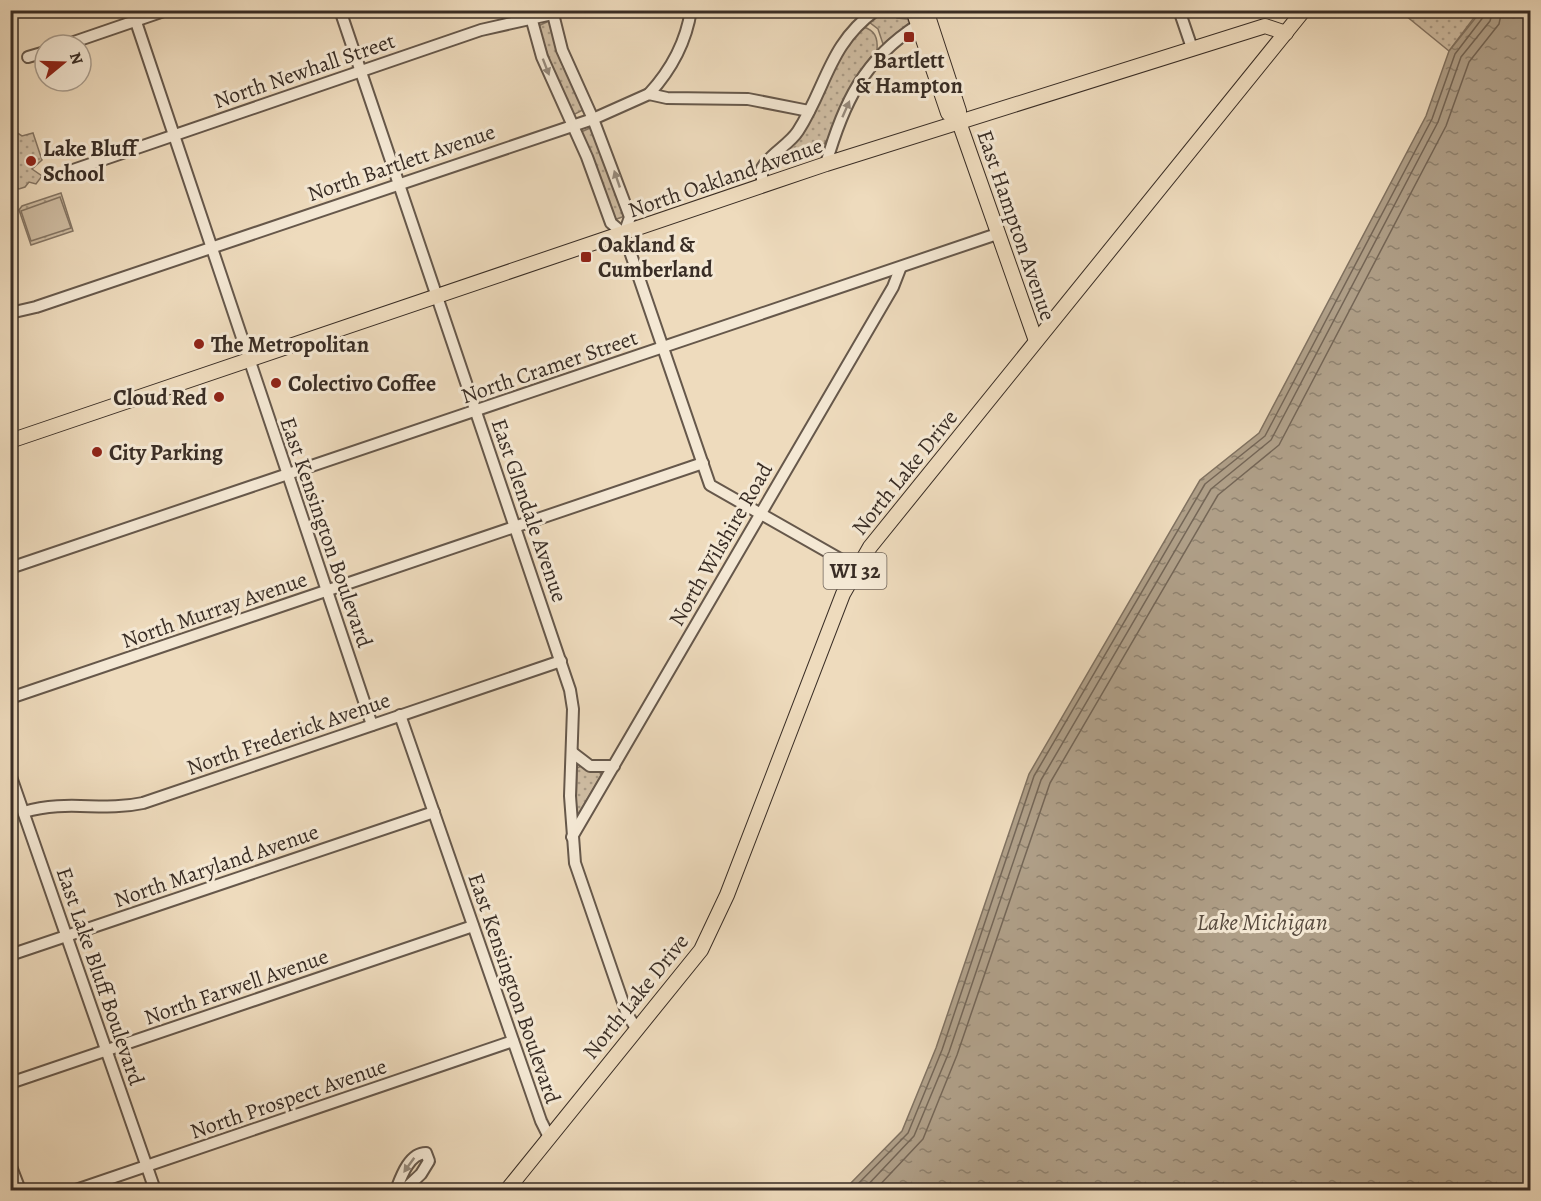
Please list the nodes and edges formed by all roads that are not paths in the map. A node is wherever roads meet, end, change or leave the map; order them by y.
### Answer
1 (167, 10) edge
2 (340, 10) edge
3 (691, 10) edge
4 (876, 10) edge
5 (913, 10) edge
6 (924, 10) edge
7 (1179, 10) edge
8 (1304, 10) edge
9 (552, 12) edge
10 (530, 14) edge
11 (134, 16) edge
12 (918, 25) junction
13 (93, 33) edge
14 (1286, 33) junction
15 (1192, 48) junction
16 (33, 56) edge
17 (28, 57) dead end
18 (360, 71) junction
19 (649, 94) junction
20 (809, 111) junction
21 (593, 119) junction
22 (959, 122) junction
23 (572, 126) junction
24 (173, 135) junction
25 (826, 164) junction
26 (70, 171) dead end
27 (399, 184) junction
28 (762, 186) junction
29 (624, 234) junction
30 (997, 234) junction
31 (211, 247) junction
32 (900, 269) junction
33 (437, 297) junction
34 (10, 313) edge
35 (1036, 341) junction
36 (664, 348) junction
37 (249, 360) junction
38 (475, 411) junction
39 (10, 441) edge
40 (703, 463) junction
41 (287, 475) junction
42 (759, 515) junction
43 (514, 527) junction
44 (10, 568) edge
45 (856, 568) junction
46 (327, 591) junction
47 (561, 661) junction
48 (10, 698) edge
49 (400, 715) junction
50 (372, 725) junction
51 (573, 753) junction
52 (614, 766) junction
53 (10, 774) edge
54 (24, 812) junction
55 (434, 812) junction
56 (572, 837) junction
57 (473, 926) junction
58 (66, 936) junction
59 (10, 955) edge
60 (636, 1028) junction
61 (513, 1041) junction
62 (106, 1052) junction
63 (10, 1083) edge
64 (549, 1137) junction
65 (10, 1164) edge
66 (147, 1167) junction
67 (20, 1191) edge
68 (76, 1191) edge
69 (155, 1191) edge
70 (396, 1191) edge
71 (404, 1191) edge
72 (507, 1191) edge

1 - 11 street
2 - 18 street, East Glendale Avenue
3 - 19 street
4 - 20 street
5 - 12 main road
6 - 12 street
6 - 22 main road
7 - 15 street
8 - 14 main road, North Lake Drive / WI 32
9 - 10 street, North Newhall Street
9 - 21 street
10 - 18 street, North Newhall Street
10 -> 23 street
11 - 13 street
11 - 24 street, East Kensington Boulevard
12 - 22 main road
25 -> 12 street
14 - 15 main road, North Oakland Avenue
14 - 35 main road, North Lake Drive / WI 32
15 - 22 main road, North Oakland Avenue
16 - 17 street
18 - 24 street, North Newhall Street
18 - 27 street, East Glendale Avenue
19 - 20 street
19 - 21 street, North Bartlett Avenue
20 - 28 street
21 - 23 street, North Bartlett Avenue
29 -> 21 street
22 - 25 main road, North Oakland Avenue
22 - 30 main road, East Hampton Avenue
23 - 27 street, North Bartlett Avenue
23 - 29 street
24 - 26 street, North Newhall Street
24 - 31 street, East Kensington Boulevard
25 - 28 main road, North Oakland Avenue
27 - 31 street, North Bartlett Avenue
27 - 33 street, East Glendale Avenue
28 - 29 main road, North Oakland Avenue
29 - 33 main road, North Oakland Avenue
29 - 36 street
30 - 32 street, North Cramer Street
30 - 35 main road, East Hampton Avenue
31 - 34 street, North Bartlett Avenue
31 - 37 street, East Kensington Boulevard
32 - 36 street, North Cramer Street
32 - 42 street, North Wilshire Road
33 - 37 main road, North Oakland Avenue
33 - 38 street, East Glendale Avenue
35 - 45 main road, North Lake Drive / WI 32
36 - 38 street, North Cramer Street
36 - 40 street
37 - 39 main road, North Oakland Avenue
37 - 41 street, East Kensington Boulevard
38 - 41 street, North Cramer Street
38 - 43 street, East Glendale Avenue
40 - 42 street
40 - 43 street, North Murray Avenue
41 - 44 street, North Cramer Street
41 - 46 street, East Kensington Boulevard
42 - 45 street
42 - 52 street, North Wilshire Road
43 - 46 street, North Murray Avenue
43 - 47 street, East Glendale Avenue
45 - 60 main road, North Lake Drive / WI 32
46 - 48 street, North Murray Avenue
46 - 50 street, East Kensington Boulevard
47 - 49 street, North Frederick Avenue
47 - 51 street, East Glendale Avenue
49 - 50 street, North Frederick Avenue
49 - 55 street, East Kensington Boulevard
50 - 54 street, North Frederick Avenue
51 - 52 street
51 - 56 street, East Glendale Avenue
52 - 56 street, North Wilshire Road
53 - 54 street, East Lake Bluff Boulevard
54 - 58 street, East Lake Bluff Boulevard
55 - 57 street, East Kensington Boulevard
55 - 58 street, North Maryland Avenue
56 - 60 street, East Glendale Avenue
57 - 61 street, East Kensington Boulevard
57 - 62 street, North Farwell Avenue
58 - 59 street, North Maryland Avenue
58 - 62 street, East Lake Bluff Boulevard
60 - 64 main road, North Lake Drive / WI 32
61 - 64 street, East Kensington Boulevard
61 - 66 street, North Prospect Avenue
62 - 63 street, North Farwell Avenue
62 - 66 street, East Lake Bluff Boulevard
64 - 72 main road, North Lake Drive / WI 32
65 - 67 street
66 - 68 street, North Prospect Avenue
66 - 69 street, East Lake Bluff Boulevard
71 -> 70 street

